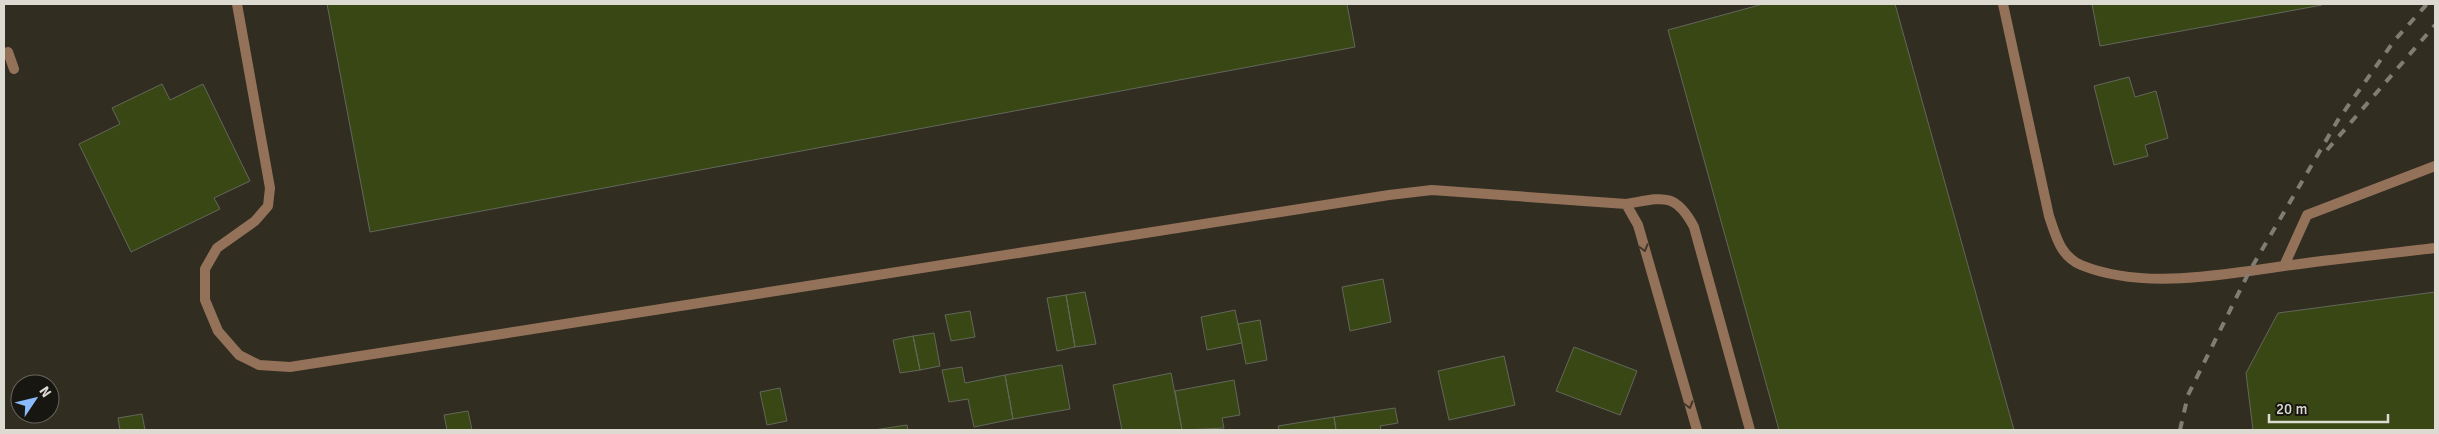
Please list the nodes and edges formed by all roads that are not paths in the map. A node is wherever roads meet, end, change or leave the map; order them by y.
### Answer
1 (236, 4) edge
2 (2003, 4) edge
3 (4, 54) edge
4 (14, 69) dead end
5 (2435, 166) edge
6 (1626, 204) junction
7 (2435, 248) edge
8 (2284, 266) junction
9 (1697, 430) edge
10 (1750, 430) edge

1 - 6 lane
2 - 8 lane
3 - 4 lane
5 - 8 lane
6 -> 9 lane
6 - 10 lane
7 - 8 lane

